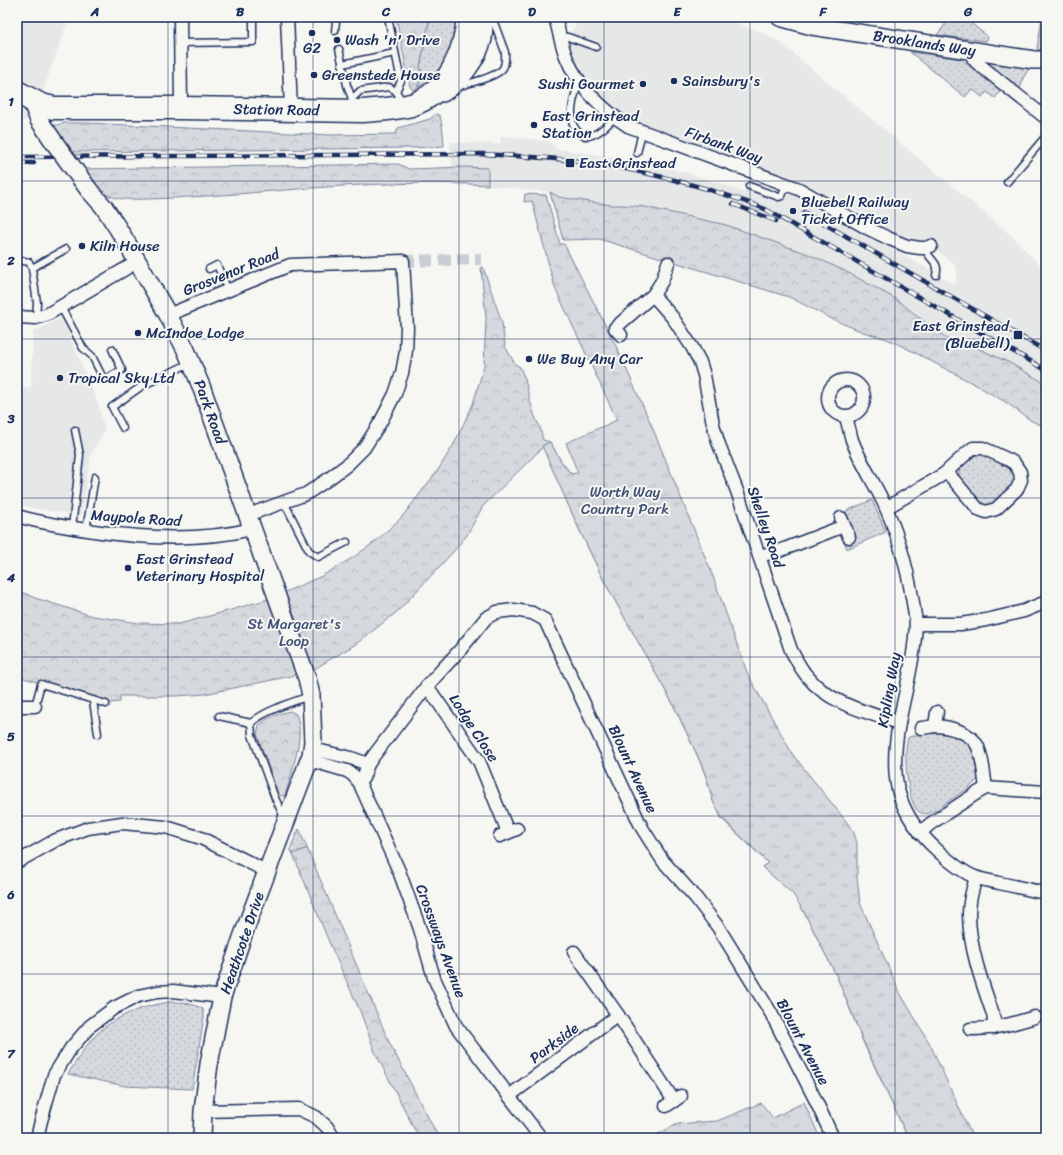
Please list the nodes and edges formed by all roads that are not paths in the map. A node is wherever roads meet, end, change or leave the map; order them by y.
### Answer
1 (180, 17) edge
2 (253, 17) edge
3 (287, 17) edge
4 (338, 17) edge
5 (388, 17) edge
6 (468, 17) edge
7 (484, 17) edge
8 (492, 17) edge
9 (555, 17) edge
10 (780, 17) edge
11 (335, 31) dead end
12 (560, 37) junction
13 (180, 43) junction
14 (596, 47) dead end
15 (339, 49) dead end
16 (974, 50) junction
17 (395, 53) junction
18 (1046, 60) edge
19 (342, 64) junction
20 (580, 81) junction
21 (447, 90) junction
22 (21, 94) edge
23 (404, 100) junction
24 (349, 105) junction
25 (182, 108) junction
26 (291, 110) junction
27 (614, 118) junction
28 (1046, 118) edge
29 (642, 132) junction
30 (1046, 136) edge
31 (636, 153) dead end
32 (1007, 182) dead end
33 (786, 184) junction
34 (749, 186) dead end
35 (928, 247) joint
36 (66, 249) dead end
37 (17, 260) edge
38 (403, 261) joint
39 (137, 262) junction
40 (668, 263) dead end
41 (32, 268) junction
42 (209, 268) dead end
43 (936, 274) dead end
44 (228, 290) junction
45 (653, 295) junction
46 (61, 307) junction
47 (168, 315) junction
48 (17, 317) edge
49 (36, 318) junction
50 (621, 334) dead end
51 (112, 349) dead end
52 (191, 362) junction
53 (846, 417) dead end
54 (123, 428) dead end
55 (75, 430) dead end
56 (947, 472) junction
57 (95, 477) dead end
58 (284, 502) junction
59 (886, 508) junction
60 (17, 516) edge
61 (250, 522) junction
62 (845, 527) dead end
63 (72, 528) junction
64 (86, 530) junction
65 (346, 542) dead end
66 (759, 556) junction
67 (1046, 602) edge
68 (917, 624) junction
69 (427, 686) junction
70 (311, 695) junction
71 (93, 700) junction
72 (106, 704) dead end
73 (17, 706) edge
74 (35, 706) joint
75 (937, 712) dead end
76 (219, 716) dead end
77 (251, 723) junction
78 (899, 723) junction
79 (935, 726) junction
80 (920, 728) dead end
81 (98, 734) dead end
82 (311, 755) junction
83 (368, 764) junction
84 (359, 782) junction
85 (986, 788) junction
86 (1046, 792) edge
87 (286, 822) junction
88 (508, 832) dead end
89 (920, 833) junction
90 (17, 862) edge
91 (268, 872) junction
92 (976, 878) junction
93 (1046, 893) edge
94 (574, 952) dead end
95 (222, 997) junction
96 (618, 1015) junction
97 (1036, 1017) dead end
98 (993, 1028) junction
99 (970, 1029) dead end
100 (509, 1096) junction
101 (674, 1101) dead end
102 (203, 1111) junction
103 (37, 1138) edge
104 (202, 1138) edge
105 (334, 1138) edge
106 (541, 1138) edge
107 (833, 1138) edge

1 - 13 street
2 - 13 lane
3 - 26 street
4 - 11 lane
5 - 17 lane
6 - 23 highway
7 - 21 street, Station Road
8 - 21 lane
9 - 12 street, Firbank Way
10 - 16 street, Brooklands Way
12 - 14 lane
12 - 20 street, Firbank Way
13 - 25 street
15 - 19 lane
16 - 18 street, Brooklands Way
16 - 28 street
17 - 19 lane
17 - 23 lane
19 - 24 lane
20 - 27 street, Firbank Way
20 - 27 lane
21 - 23 street, Station Road
22 - 25 highway, Station Road
22 - 39 street, Park Road, bridge
23 - 24 highway, Station Road
24 - 26 highway, Station Road
25 - 26 highway, Station Road
27 - 29 street, Firbank Way
29 - 31 lane
29 - 33 street, Firbank Way
30 - 32 lane
33 - 34 lane
33 - 35 street, Firbank Way
35 - 43 lane
36 - 41 lane
37 - 41 lane
38 - 44 street, Grosvenor Road
38 - 58 street, Maypole Road
39 - 46 street
39 - 47 street, Park Road
40 - 45 street
41 - 49 lane
42 - 44 lane
44 - 47 street, Grosvenor Road
45 - 50 street
45 - 66 street, Shelley Road
46 - 49 street
46 - 51 lane
47 - 52 street, Park Road
48 - 49 street
52 - 54 lane
52 - 61 street, Park Road
53 - 59 street, Kipling Way
55 - 63 lane
56 - 56 street
56 - 59 street
57 - 64 lane
58 - 61 street, Maypole Road
58 - 65 lane
59 - 68 street, Kipling Way
60 - 63 street, Maypole Road
61 - 64 street, Maypole Road
61 - 70 street, Park Road
62 - 66 street
63 - 64 street, Maypole Road
66 - 78 street, Shelley Road
67 - 68 street
68 - 78 street, Kipling Way
69 - 83 street, Blount Avenue
69 - 88 street, Lodge Close
69 - 107 street, Blount Avenue
70 - 77 lane
70 - 82 street, Park Road
71 - 72 lane
71 - 74 lane
71 - 81 lane
73 - 74 street
75 - 79 street
76 - 77 lane
77 - 87 lane
78 - 89 street, Kipling Way
79 - 80 street
79 - 85 street
82 - 83 street
82 - 84 street
82 - 87 street, Heathcote Drive
83 - 84 street, Blount Avenue
84 - 100 street, Crossways Avenue
85 - 86 street
85 - 89 street
87 - 91 street, Heathcote Drive
89 - 92 street, Kipling Way
90 - 91 street
91 - 95 street, Heathcote Drive
92 - 93 street, Kipling Way
92 - 98 street
94 - 96 street
95 - 102 street, Heathcote Drive
95 - 103 street
96 - 100 street, Parkside
96 - 101 street
97 - 98 street
98 - 99 street
100 - 106 street, Crossways Avenue
102 - 104 street, Heathcote Drive
102 - 105 street

